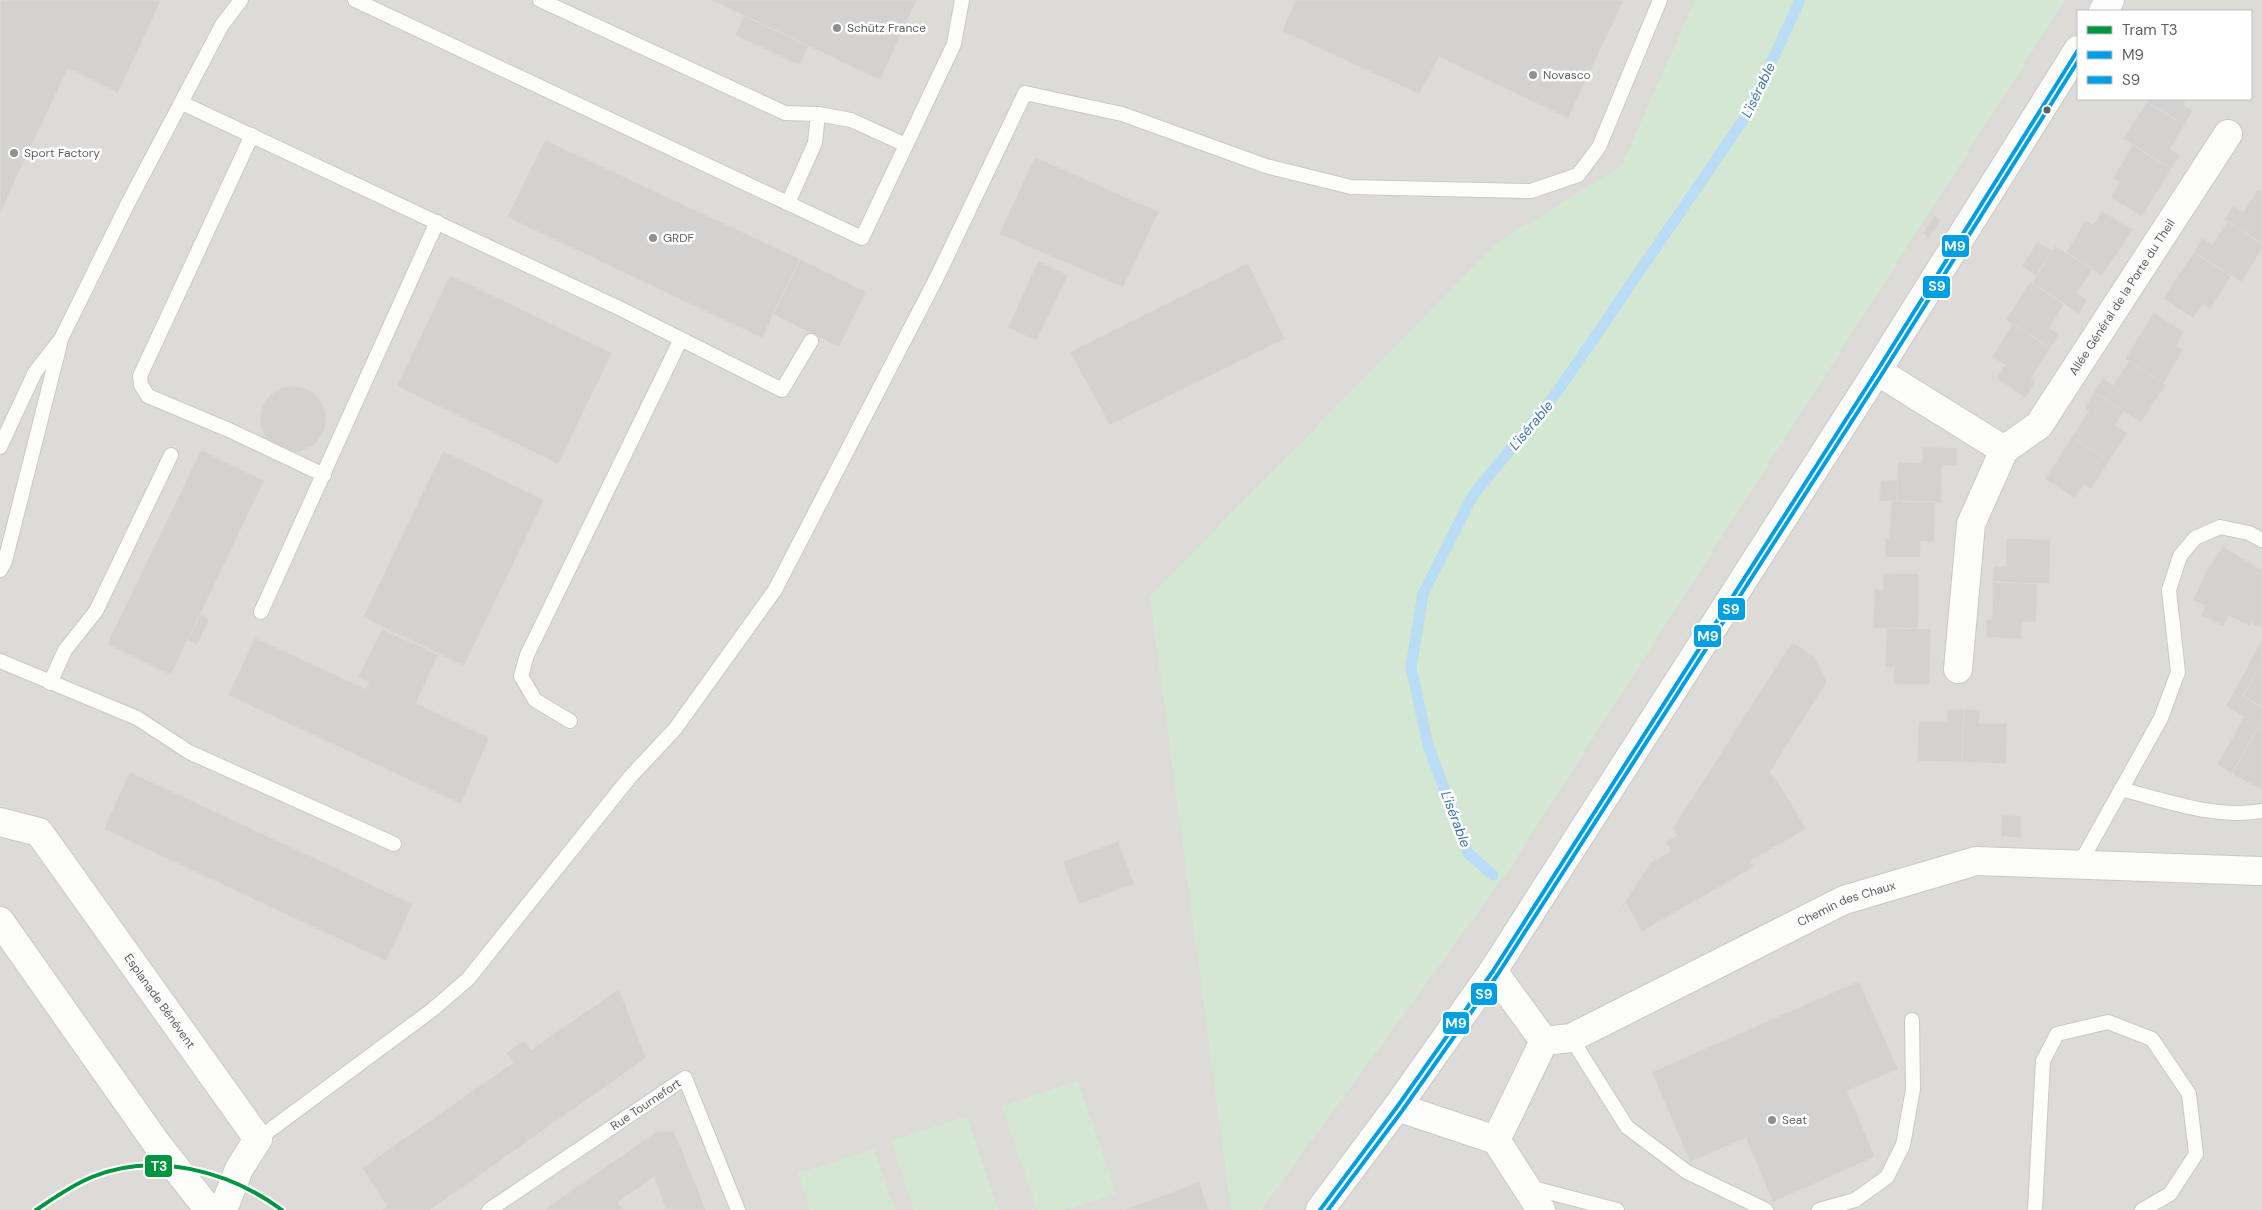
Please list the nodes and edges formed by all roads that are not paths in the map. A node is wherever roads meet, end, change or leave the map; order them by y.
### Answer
1 (241, 0) edge
2 (355, 0) edge
3 (540, 0) edge
4 (962, 0) edge
5 (1660, 0) edge
6 (2077, 52) edge
7 (182, 103) junction
8 (818, 114) junction
9 (2228, 134) dead end
10 (252, 135) junction
11 (906, 145) junction
12 (788, 203) junction
13 (437, 222) junction
14 (681, 339) junction
15 (61, 340) junction
16 (811, 341) dead end
17 (1877, 372) junction
18 (0, 447) edge
19 (2004, 450) junction
20 (171, 455) dead end
21 (324, 475) junction
22 (2262, 540) edge
23 (0, 570) edge
24 (261, 612) dead end
25 (0, 661) edge
26 (1958, 669) dead end
27 (50, 683) junction
28 (570, 721) dead end
29 (2121, 789) junction
30 (2262, 812) edge
31 (0, 822) edge
32 (394, 844) dead end
33 (2079, 865) junction
34 (2261, 872) edge
35 (0, 920) edge
36 (1493, 971) junction
37 (1912, 1020) dead end
38 (1571, 1038) junction
39 (1544, 1041) junction
40 (1397, 1107) junction
41 (258, 1139) junction
42 (1496, 1140) junction
43 (1526, 1186) junction
44 (209, 1210) edge
45 (223, 1210) edge
46 (489, 1210) edge
47 (738, 1210) edge
48 (1320, 1210) edge
49 (1541, 1210) edge
50 (1616, 1210) edge
51 (1766, 1210) edge
52 (1819, 1210) edge
53 (2035, 1210) edge
54 (2142, 1210) edge

1 - 7 lane
2 - 12 lane
3 - 8 lane
4 - 11 lane
5 - 41 lane
6 - 17 street
7 - 10 lane
7 - 15 lane
8 - 11 lane
8 - 12 lane
9 - 19 street, Allée Général de la Porte du Theil
10 - 13 lane
10 - 21 lane
11 - 12 lane
13 - 14 lane
13 - 21 lane
14 - 16 lane
14 - 28 lane
15 - 18 lane
15 - 23 lane
17 - 19 street
17 - 36 street
19 - 26 street
20 - 27 lane
21 - 24 lane
22 - 29 lane
25 - 27 lane
27 - 32 lane
29 - 30 lane
29 - 33 lane
31 - 41 street, Esplanade Bénévent
33 - 34 street, Chemin des Chaux
33 - 38 street, Chemin des Chaux
35 - 44 street
36 - 39 street
36 - 40 street
37 - 52 lane
38 - 39 street, Chemin des Chaux
38 - 51 lane
39 - 42 street
40 - 42 street
40 - 48 street
41 - 45 street
42 - 43 street
43 - 49 street
43 - 50 lane
46 - 47 lane, Rue Tournefort
53 - 54 lane

